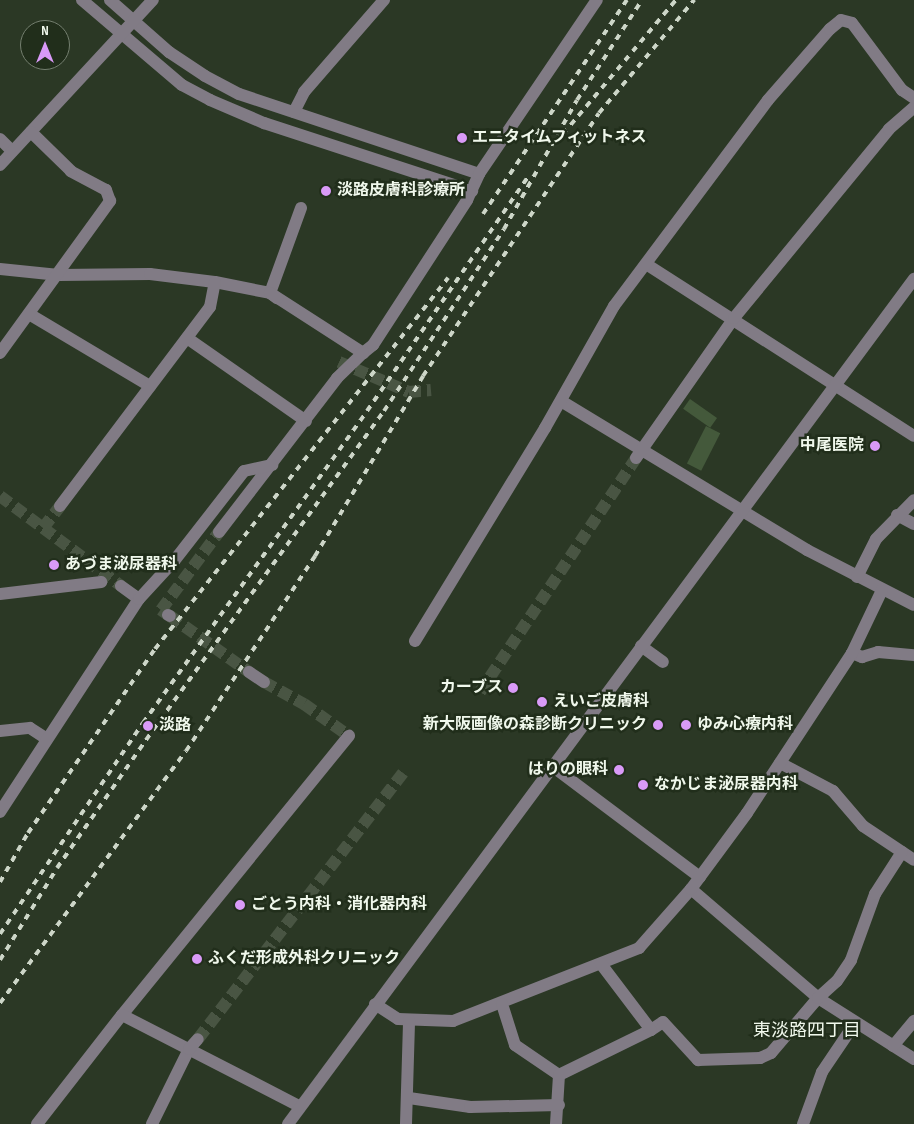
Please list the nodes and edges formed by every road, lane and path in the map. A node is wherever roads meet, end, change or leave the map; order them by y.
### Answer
1 (82, 0) edge
2 (110, 0) edge
3 (153, 0) edge
4 (384, 0) edge
5 (598, 0) edge
6 (134, 21) junction
7 (121, 35) junction
8 (914, 98) edge
9 (914, 107) edge
10 (294, 112) junction
11 (31, 132) junction
12 (0, 139) edge
13 (12, 151) junction
14 (0, 165) edge
15 (479, 174) junction
16 (472, 191) junction
17 (301, 208) dead end
18 (646, 264) junction
19 (0, 269) edge
20 (59, 275) junction
21 (914, 279) edge
22 (215, 282) junction
23 (270, 293) junction
24 (29, 314) junction
25 (734, 318) junction
26 (187, 338) junction
27 (363, 351) junction
28 (0, 352) edge
29 (835, 385) junction
30 (150, 386) junction
31 (561, 401) junction
32 (306, 421) junction
33 (914, 436) edge
34 (639, 453) junction
35 (272, 465) junction
36 (914, 500) edge
37 (60, 506) tunnel mouth
38 (742, 510) junction
39 (897, 515) junction
40 (914, 524) edge
41 (219, 532) tunnel mouth
42 (857, 577) junction
43 (101, 582) dead end
44 (121, 586) tunnel mouth
45 (882, 590) junction
46 (0, 594) edge
47 (139, 599) junction
48 (914, 605) edge
49 (414, 641) dead end
50 (641, 646) junction
51 (852, 652) junction
52 (914, 655) edge
53 (663, 662) dead end
54 (249, 672) tunnel mouth
55 (264, 682) tunnel mouth
56 (0, 731) edge
57 (349, 736) dead end
58 (47, 739) junction
59 (780, 763) junction
60 (552, 766) junction
61 (0, 812) edge
62 (902, 852) junction
63 (914, 860) edge
64 (700, 877) junction
65 (691, 889) junction
66 (601, 964) junction
67 (818, 998) junction
68 (376, 1004) junction
69 (502, 1004) junction
70 (122, 1015) junction
71 (409, 1020) junction
72 (914, 1021) edge
73 (855, 1023) junction
74 (651, 1030) junction
75 (198, 1038) tunnel mouth
76 (893, 1046) junction
77 (189, 1049) junction
78 (914, 1058) edge
79 (559, 1075) junction
80 (409, 1098) junction
81 (558, 1105) junction
82 (299, 1106) junction
83 (37, 1124) edge
84 (152, 1124) edge
85 (288, 1124) edge
86 (406, 1124) edge
87 (556, 1124) edge
88 (802, 1124) edge

1 - 7 street
2 - 6 street
3 - 6 street
4 - 10 street
5 - 15 street
6 - 7 street
6 - 10 street
7 - 11 street
7 - 16 street
8 - 18 street
9 - 25 street
10 - 15 street
11 - 13 street
11 - 20 street
12 - 13 street
13 - 14 street
15 - 16 street
16 - 27 street
17 - 23 street
18 - 25 street
18 - 31 street
19 - 20 street
20 - 22 street
20 - 24 street
21 - 29 street
22 - 23 street
22 - 26 street
23 - 27 street
24 - 28 street
24 - 30 street
25 - 29 street
25 - 34 street
26 - 30 street
26 - 32 street
27 - 32 street, bridge
29 - 33 street
29 - 38 street
30 - 37 street
31 - 34 street
31 - 49 street
32 - 35 street
34 - 38 street
35 - 41 street
35 - 47 street
36 - 39 street
38 - 42 street
38 - 50 street
39 - 40 street
39 - 42 street
42 - 45 street
43 - 46 street
44 - 47 street
45 - 48 street
45 - 51 street
47 - 58 street
50 - 53 street
50 - 60 street
51 - 52 street
51 - 59 street
54 - 55 street
56 - 58 street
57 - 70 street
58 - 61 street
59 - 62 street
59 - 64 street
60 - 64 street
60 - 68 street
62 - 63 street
62 - 67 street
64 - 65 street
65 - 66 street
65 - 67 street
66 - 69 street
66 - 74 street
67 - 73 street
67 - 74 street
68 - 71 street
68 - 82 street
69 - 71 street
69 - 79 street
70 - 77 street
70 - 83 street
71 - 80 street
72 - 76 street
73 - 76 street
73 - 88 street
74 - 79 street
75 - 77 street
76 - 78 street
77 - 82 street
77 - 84 street
79 - 81 street
80 - 81 street
80 - 86 street
81 - 87 street
82 - 85 street

